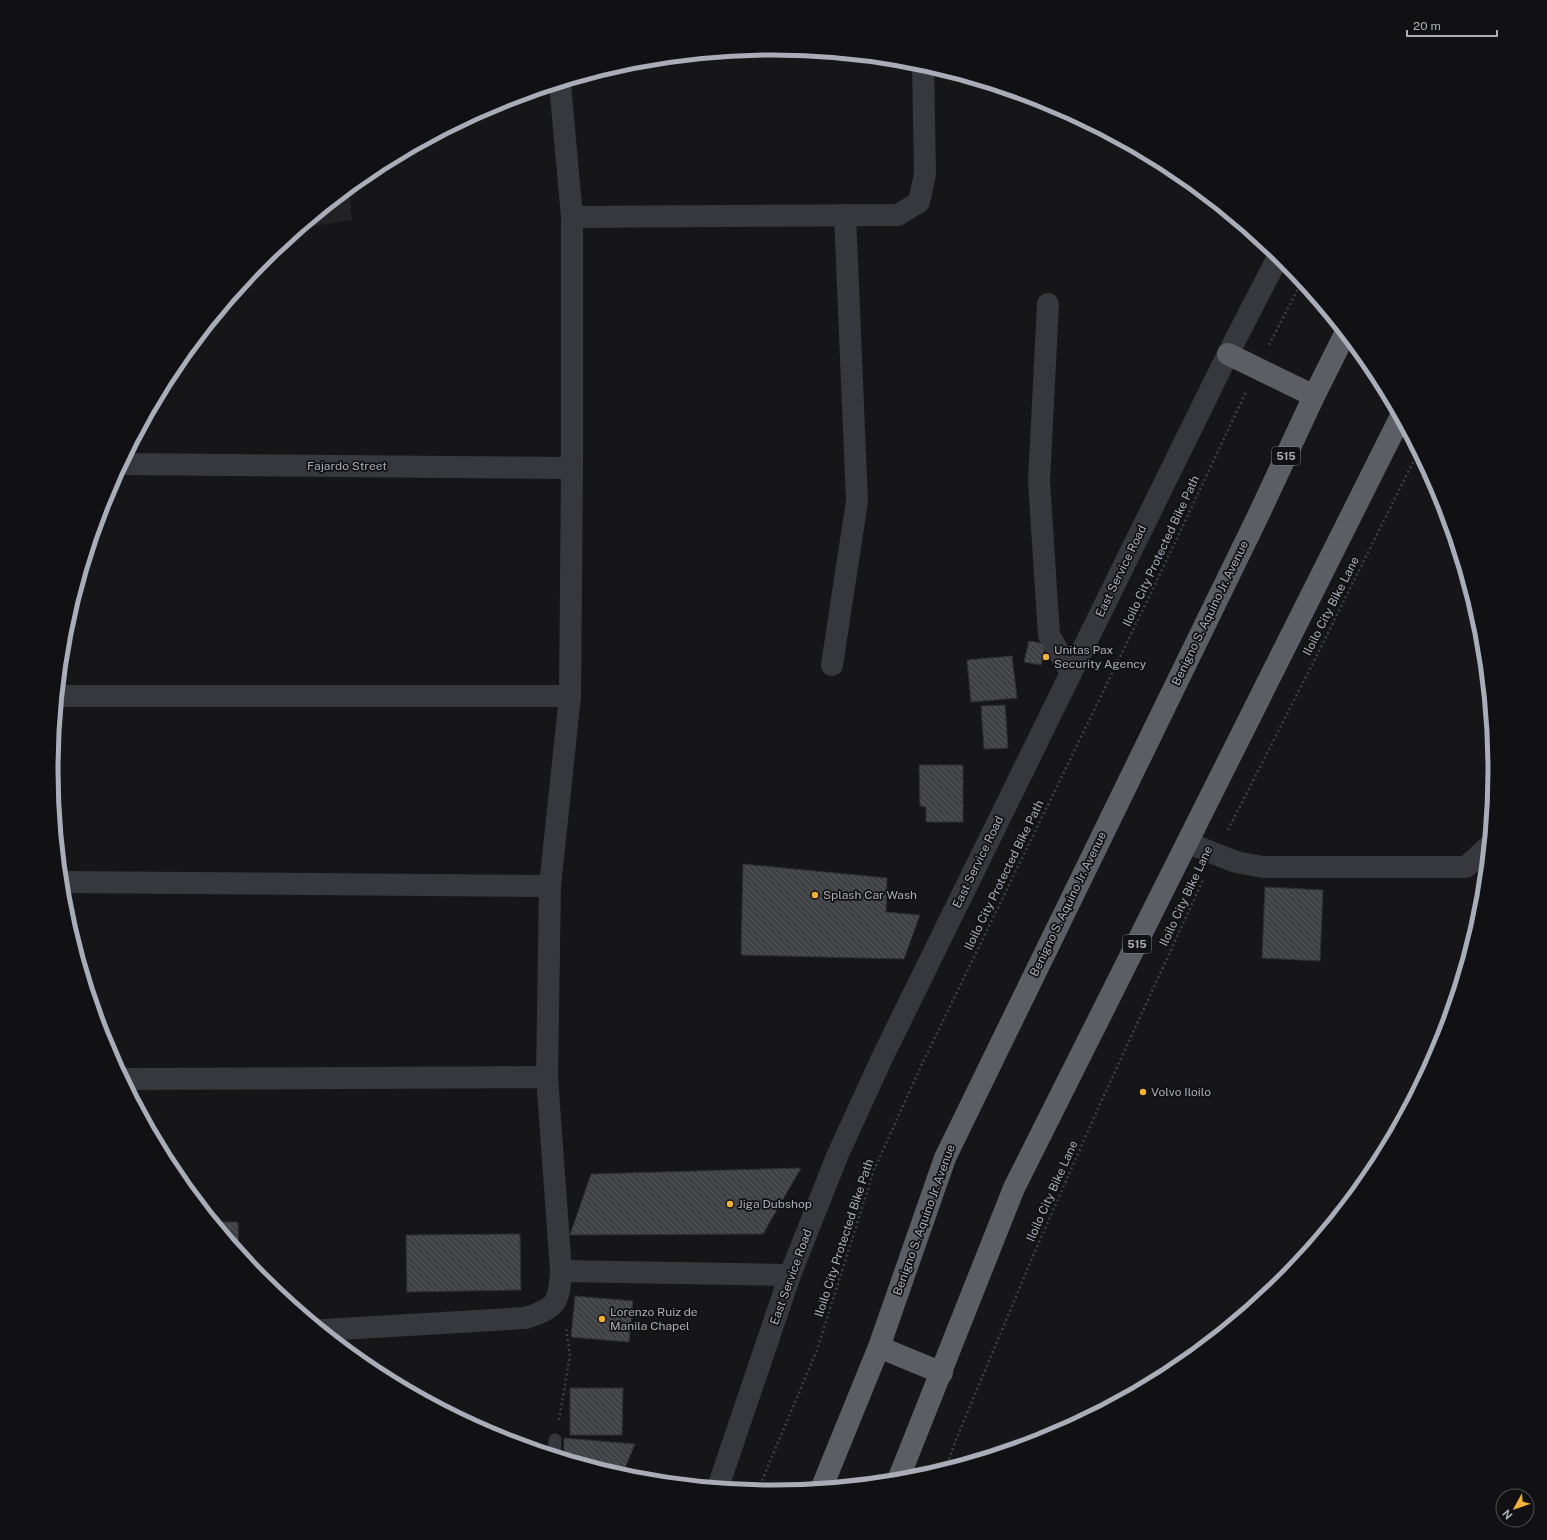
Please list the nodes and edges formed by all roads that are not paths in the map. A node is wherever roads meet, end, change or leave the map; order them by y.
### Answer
1 (923, 71) edge
2 (560, 88) edge
3 (845, 215) junction
4 (572, 217) junction
5 (1276, 261) edge
6 (1048, 304) dead end
7 (1344, 339) edge
8 (1228, 354) junction
9 (1314, 396) junction
10 (1398, 422) edge
11 (127, 464) edge
12 (572, 468) junction
13 (832, 665) dead end
14 (1071, 673) junction
15 (63, 696) edge
16 (570, 696) junction
17 (1188, 843) junction
18 (1483, 851) edge
19 (68, 882) edge
20 (550, 886) junction
21 (547, 1077) junction
22 (129, 1079) edge
23 (790, 1275) junction
24 (561, 1282) junction
25 (329, 1330) edge
26 (879, 1347) junction
27 (942, 1373) junction
28 (555, 1440) road end
29 (554, 1450) edge
30 (901, 1473) edge
31 (719, 1482) edge
32 (824, 1483) edge

1 - 3 street
2 - 4 street
3 - 4 street
3 - 13 street
4 - 12 street
5 - 8 street, East Service Road
6 - 14 street
7 - 9 highway, Benigno S. Aquino Jr. Avenue / 515
8 - 9 highway
8 - 14 street, East Service Road
9 - 26 highway, Benigno S. Aquino Jr. Avenue / 515
10 - 17 highway, 515
11 - 12 street, Fajardo Street
12 - 16 street
14 - 23 street, East Service Road
15 - 16 street
16 - 20 street
17 - 18 street
17 - 27 highway, 515
19 - 20 street
20 - 21 street
21 - 22 street
21 - 24 street
23 - 24 street
23 - 31 street, East Service Road
24 - 25 street
26 - 27 highway
26 - 32 highway, Benigno S. Aquino Jr. Avenue / 515
27 - 30 highway, 515
28 - 29 lane

